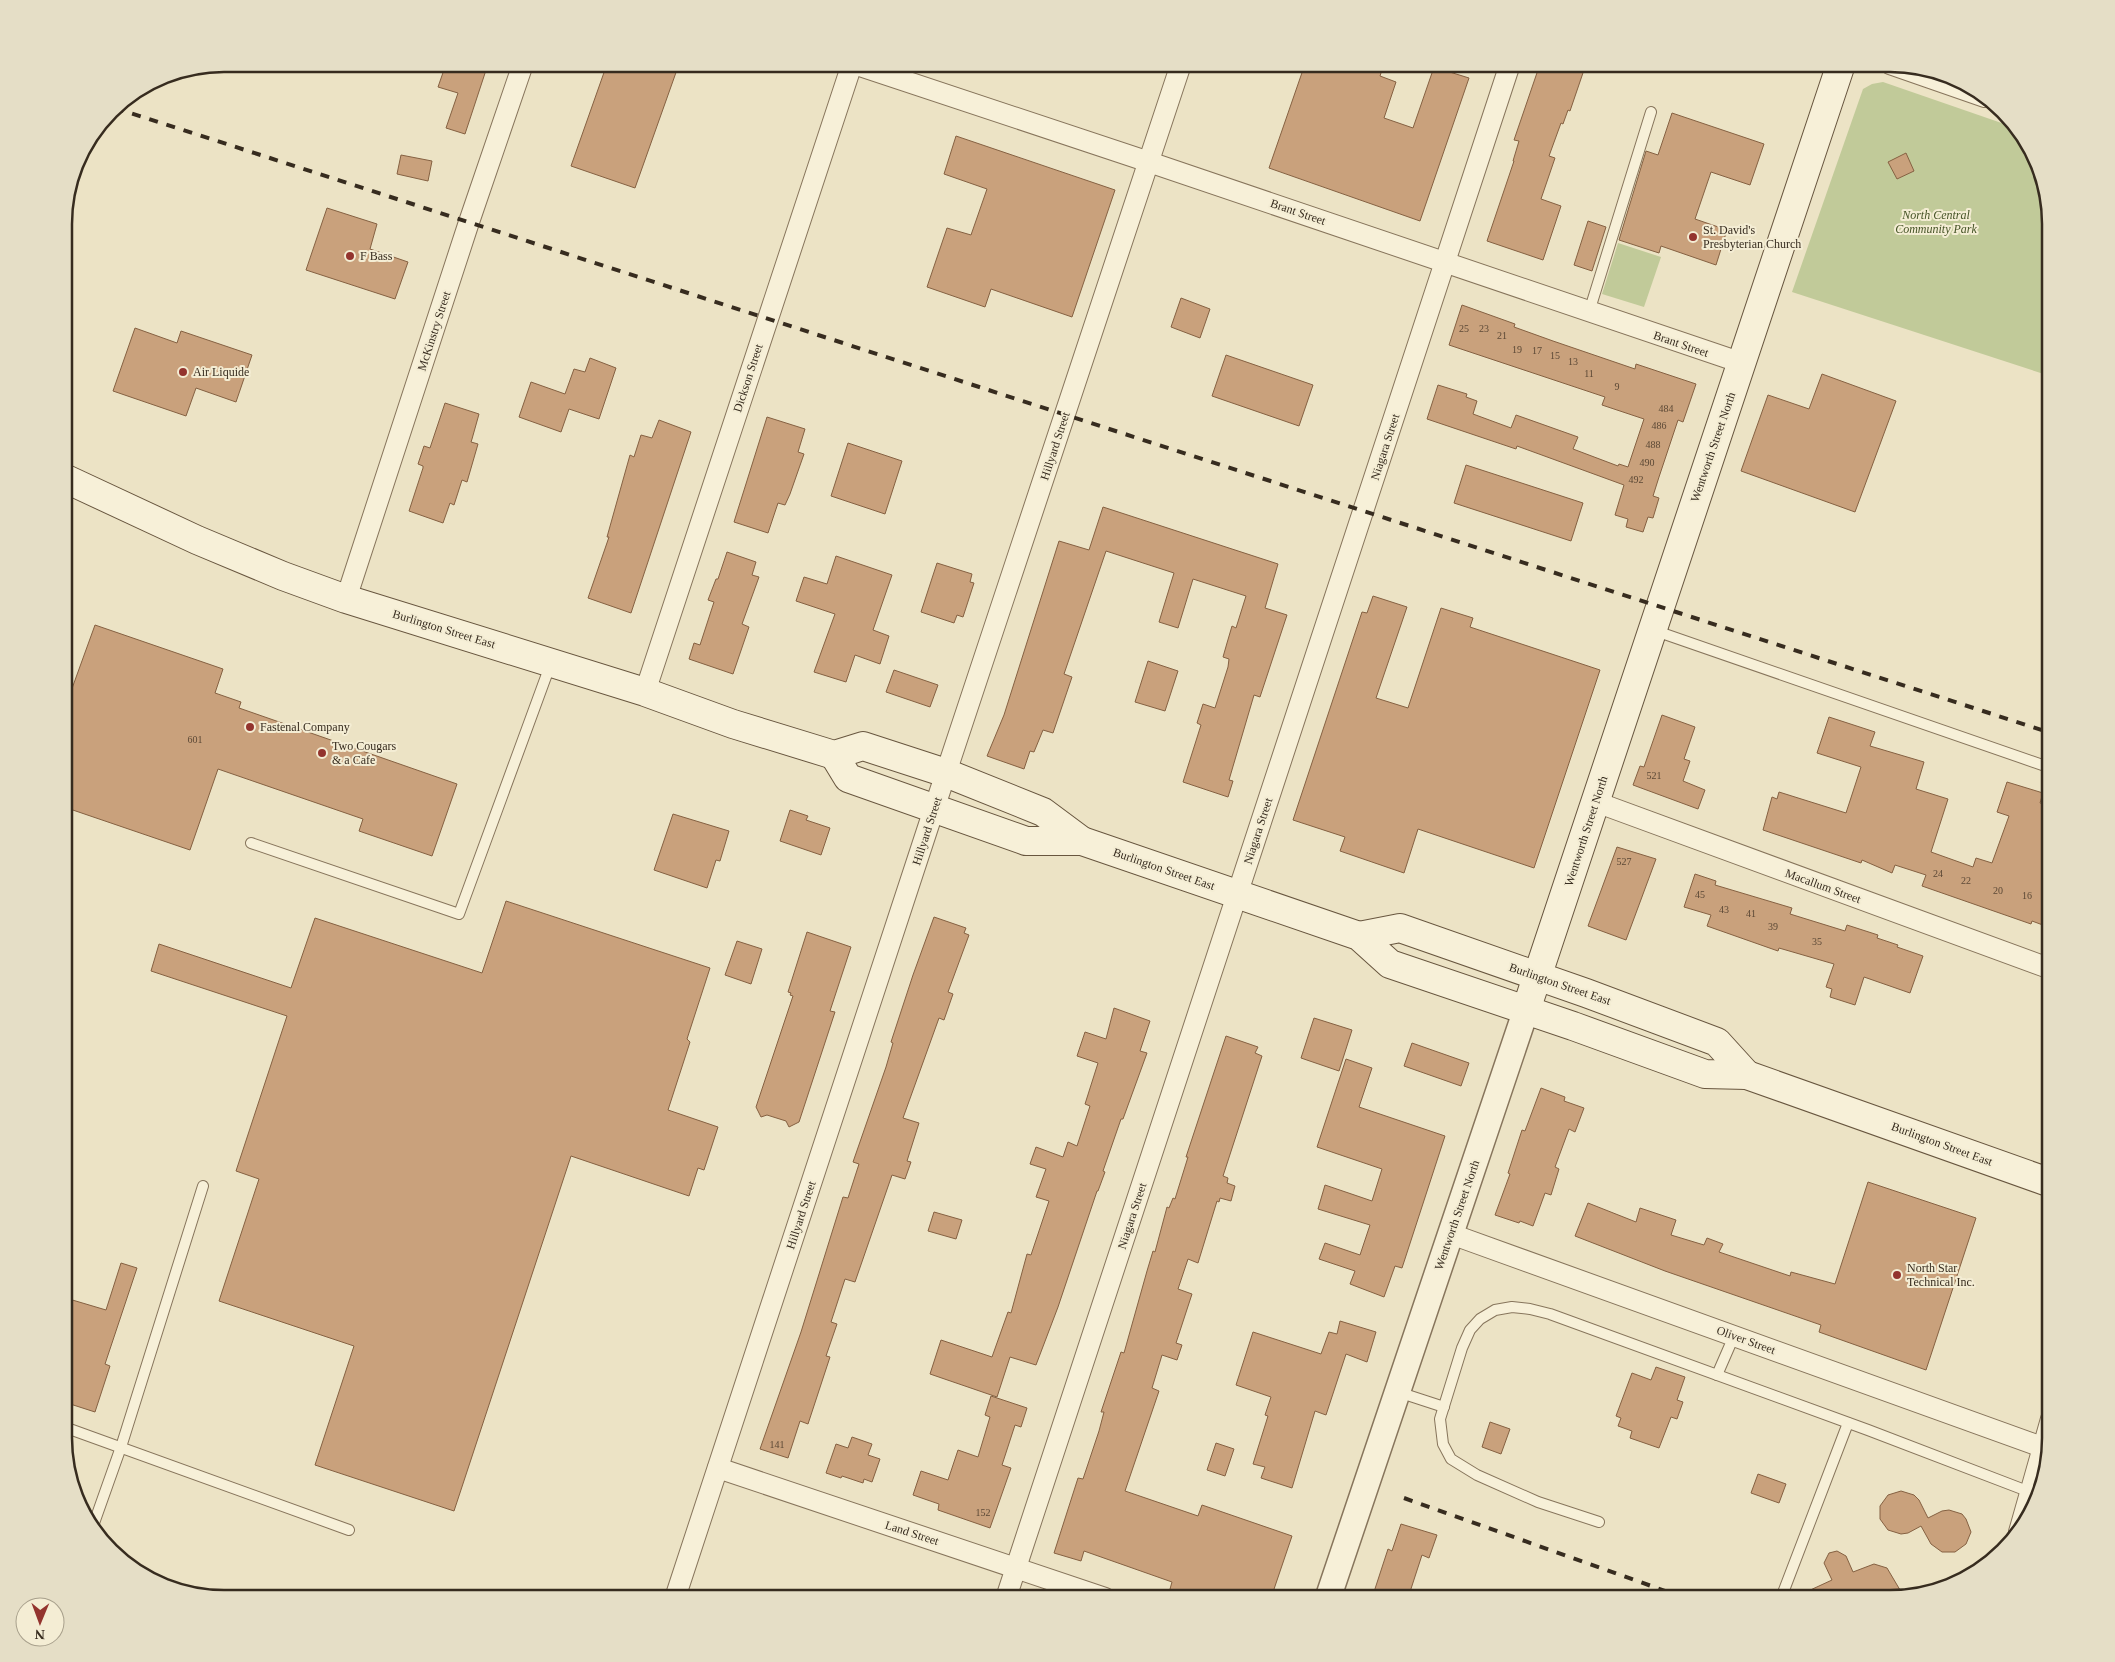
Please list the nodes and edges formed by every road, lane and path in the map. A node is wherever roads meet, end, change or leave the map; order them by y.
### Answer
1 (521, 73) edge
2 (850, 73) edge
3 (880, 73) edge
4 (1178, 73) edge
5 (1507, 73) edge
6 (1838, 73) edge
7 (1650, 112) dead end
8 (1148, 162) junction
9 (1446, 262) junction
10 (1589, 312) junction
11 (1742, 364) junction
12 (73, 482) edge
13 (346, 599) junction
14 (1652, 629) junction
15 (552, 662) junction
16 (645, 692) junction
17 (834, 756) junction
18 (2042, 765) edge
19 (946, 773) junction
20 (1596, 802) junction
21 (934, 809) junction
22 (1082, 841) junction
23 (251, 843) dead end
24 (1237, 893) junction
25 (1359, 936) junction
26 (2042, 966) edge
27 (1537, 976) junction
28 (1526, 1010) junction
29 (1747, 1075) junction
30 (2042, 1180) edge
31 (203, 1186) dead end
32 (1450, 1234) junction
33 (1734, 1336) junction
34 (1718, 1376) junction
35 (1398, 1392) junction
36 (1444, 1407) junction
37 (1848, 1423) junction
38 (73, 1430) edge
39 (121, 1447) junction
40 (2042, 1447) joint
41 (718, 1468) junction
42 (2030, 1492) junction
43 (2026, 1505) edge
44 (96, 1519) edge
45 (1599, 1522) dead end
46 (349, 1530) dead end
47 (1016, 1568) junction
48 (678, 1590) edge
49 (1009, 1590) edge
50 (1082, 1590) edge
51 (1331, 1590) edge
52 (1784, 1590) edge

1 - 13 street, McKinstry Street
2 - 16 street, Dickson Street
3 - 8 street, Brant Street
4 - 8 street, Hillyard Street
5 - 9 street, Niagara Street
6 - 11 main road, Wentworth Street North
7 - 10 lane
8 - 9 street, Brant Street
8 - 19 street, Hillyard Street
9 - 10 street, Brant Street
9 - 24 street, Niagara Street
10 - 11 street, Brant Street
11 - 14 main road, Wentworth Street North
12 - 13 main road, Burlington Street East
13 - 15 main road, Burlington Street East
14 - 18 lane
14 - 20 main road, Wentworth Street North
15 - 16 main road, Burlington Street East
15 - 23 lane
16 - 17 main road, Burlington Street East
17 - 19 main road, Burlington Street East
17 - 21 main road, Burlington Street East
19 - 21 street, Hillyard Street
19 - 22 main road, Burlington Street East
20 - 26 street, Macallum Street
20 - 27 main road, Wentworth Street North
21 - 22 main road, Burlington Street East
21 - 41 street, Hillyard Street
22 - 24 main road, Burlington Street East
24 - 25 main road, Burlington Street East
24 - 47 street, Niagara Street
25 - 27 main road, Burlington Street East
25 - 28 main road, Burlington Street East
27 - 28 main road, Wentworth Street North
27 - 29 main road, Burlington Street East
28 - 29 main road, Burlington Street East
28 - 32 street, Wentworth Street North
29 - 30 main road, Burlington Street East
31 - 39 lane
32 - 33 street, Oliver Street
32 - 35 street, Wentworth Street North
33 - 34 lane
33 - 40 street, Oliver Street
34 - 36 lane
34 - 37 lane
35 - 36 lane
35 - 51 street, Wentworth Street North
36 - 45 lane
37 - 42 lane
37 - 52 lane
38 - 39 lane
39 - 44 lane
39 - 46 lane
40 - 42 street
41 - 47 street, Land Street
41 - 48 street, Hillyard Street
42 - 43 street
47 - 49 street, Niagara Street
47 - 50 street, Land Street

